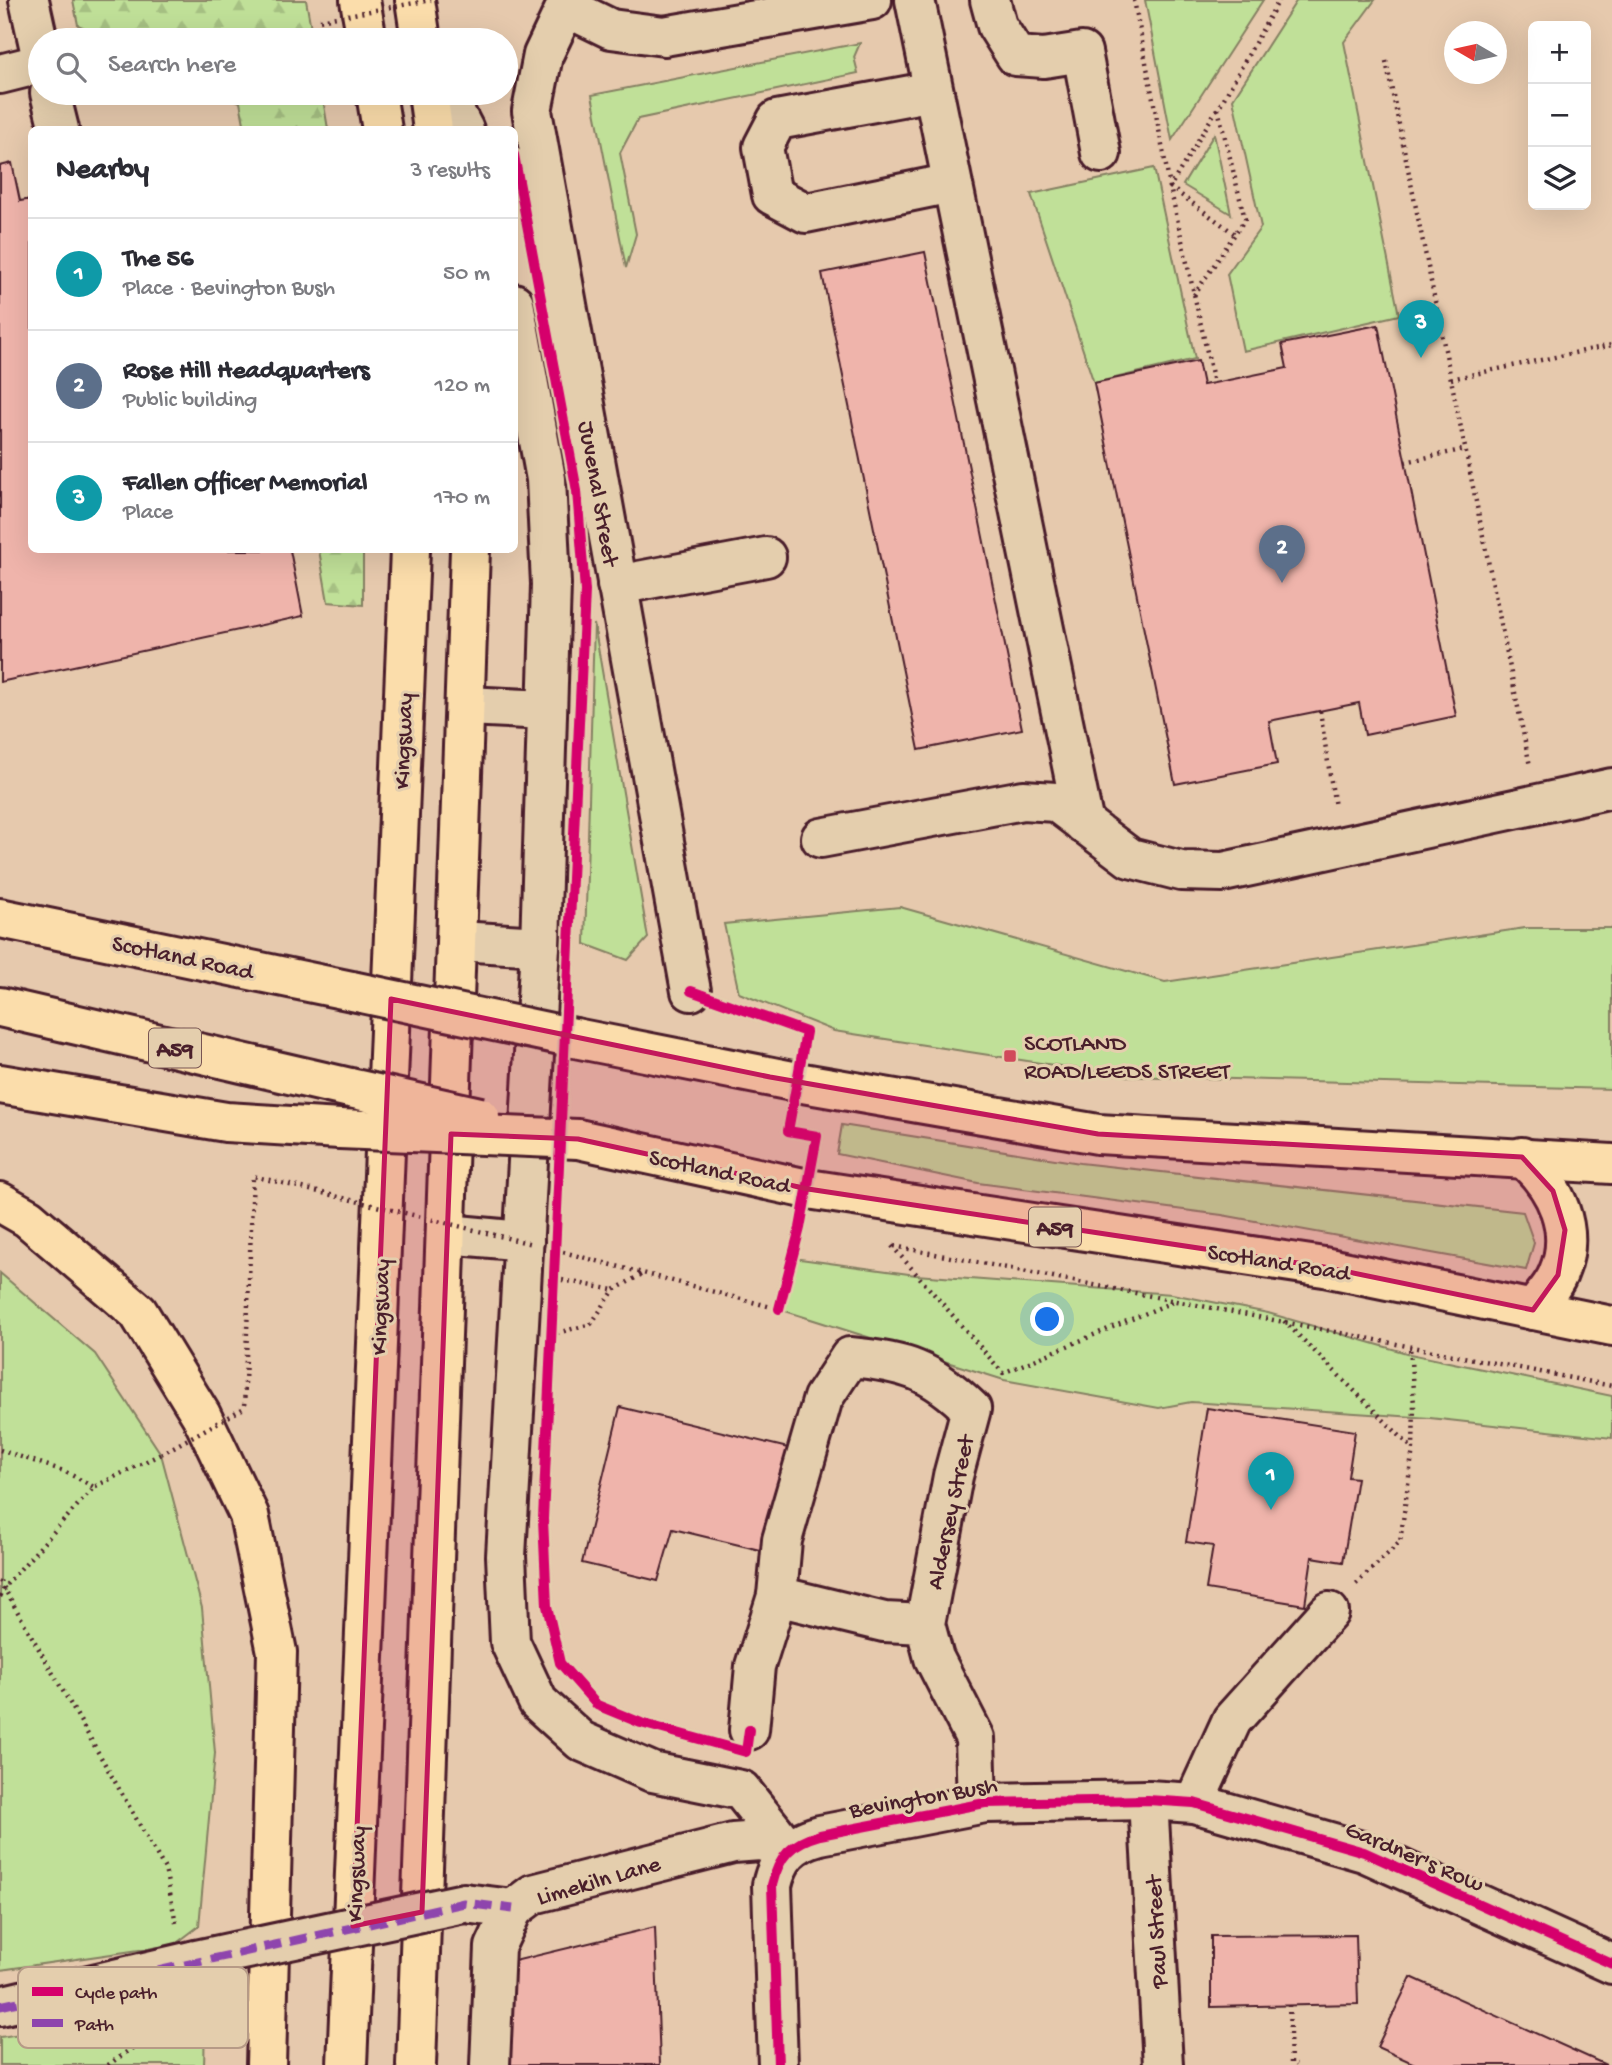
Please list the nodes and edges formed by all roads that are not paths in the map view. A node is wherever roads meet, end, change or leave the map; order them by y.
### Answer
1 (360, 0) edge
2 (415, 0) edge
3 (872, 0) edge
4 (915, 0) edge
5 (567, 3) edge
6 (993, 13) edge
7 (365, 28) edge
8 (419, 28) edge
9 (28, 46) edge
10 (0, 74) edge
11 (933, 91) junction
12 (54, 105) edge
13 (378, 105) edge
14 (430, 105) edge
15 (451, 105) edge
16 (58, 126) edge
17 (381, 126) edge
18 (432, 126) edge
19 (462, 126) edge
20 (1101, 153) dead end
21 (953, 183) junction
22 (518, 325) edge
23 (410, 553) edge
24 (470, 553) edge
25 (766, 557) dead end
26 (617, 585) junction
27 (467, 706) junction
28 (547, 710) junction
29 (1612, 788) edge
30 (1084, 824) junction
31 (821, 838) dead end
32 (0, 915) edge
33 (458, 941) junction
34 (540, 946) junction
35 (691, 991) dead end
36 (0, 1007) edge
37 (0, 1084) edge
38 (578, 1139) junction
39 (1522, 1157) junction
40 (1612, 1164) edge
41 (0, 1202) edge
42 (447, 1234) junction
43 (548, 1258) junction
44 (1533, 1310) junction
45 (1612, 1326) edge
46 (777, 1596) junction
47 (1329, 1612) road end
48 (925, 1625) junction
49 (749, 1730) dead end
50 (1148, 1800) junction
51 (1194, 1803) junction
52 (977, 1804) junction
53 (788, 1849) junction
54 (513, 1909) junction
55 (1612, 1964) edge
56 (164, 1967) edge
57 (18, 2002) edge
58 (0, 2006) edge
59 (266, 2065) edge
60 (347, 2065) edge
61 (416, 2065) edge
62 (490, 2065) edge
63 (778, 2065) edge
64 (1163, 2065) edge

1 - 7 highway
2 - 8 highway
3 - 5 street
4 - 11 street
5 - 26 street, Juvenal Street
6 - 20 street
9 - 10 street
11 - 21 street
11 - 21 street
12 - 16 street
13 - 17 highway
14 - 18 highway
15 - 19 street
21 - 30 street
22 - 28 street
23 - 60 highway, Kingsway
24 - 27 highway
25 - 26 street
26 - 35 street, Juvenal Street
27 - 28 street
27 - 33 highway
28 - 34 street
29 - 30 street
30 - 31 street
32 - 39 highway, Scotland Road, bridge
33 - 34 street
33 - 42 highway
34 - 43 street
36 - 38 highway, Scotland Road / A59, bridge
37 - 38 highway, bridge
38 - 44 highway, Scotland Road / A59
39 - 40 highway, Scotland Road
39 - 44 highway
41 - 59 highway
42 - 43 street
42 - 61 highway
43 - 53 street
44 - 45 highway, Scotland Road / A59
46 - 48 street
46 - 48 street, Aldersey Street
46 - 49 street
47 - 51 street
48 - 52 street
50 - 51 street, Bevington Bush
50 - 52 street, Bevington Bush
50 - 64 street, Paul Street
51 - 55 street, Gardner's Row
52 - 53 street, Bevington Bush
53 - 54 street, Limekiln Lane
53 - 63 street
54 - 56 street, Limekiln Lane, bridge
54 - 62 street
57 - 58 street, Limekiln Lane, bridge

